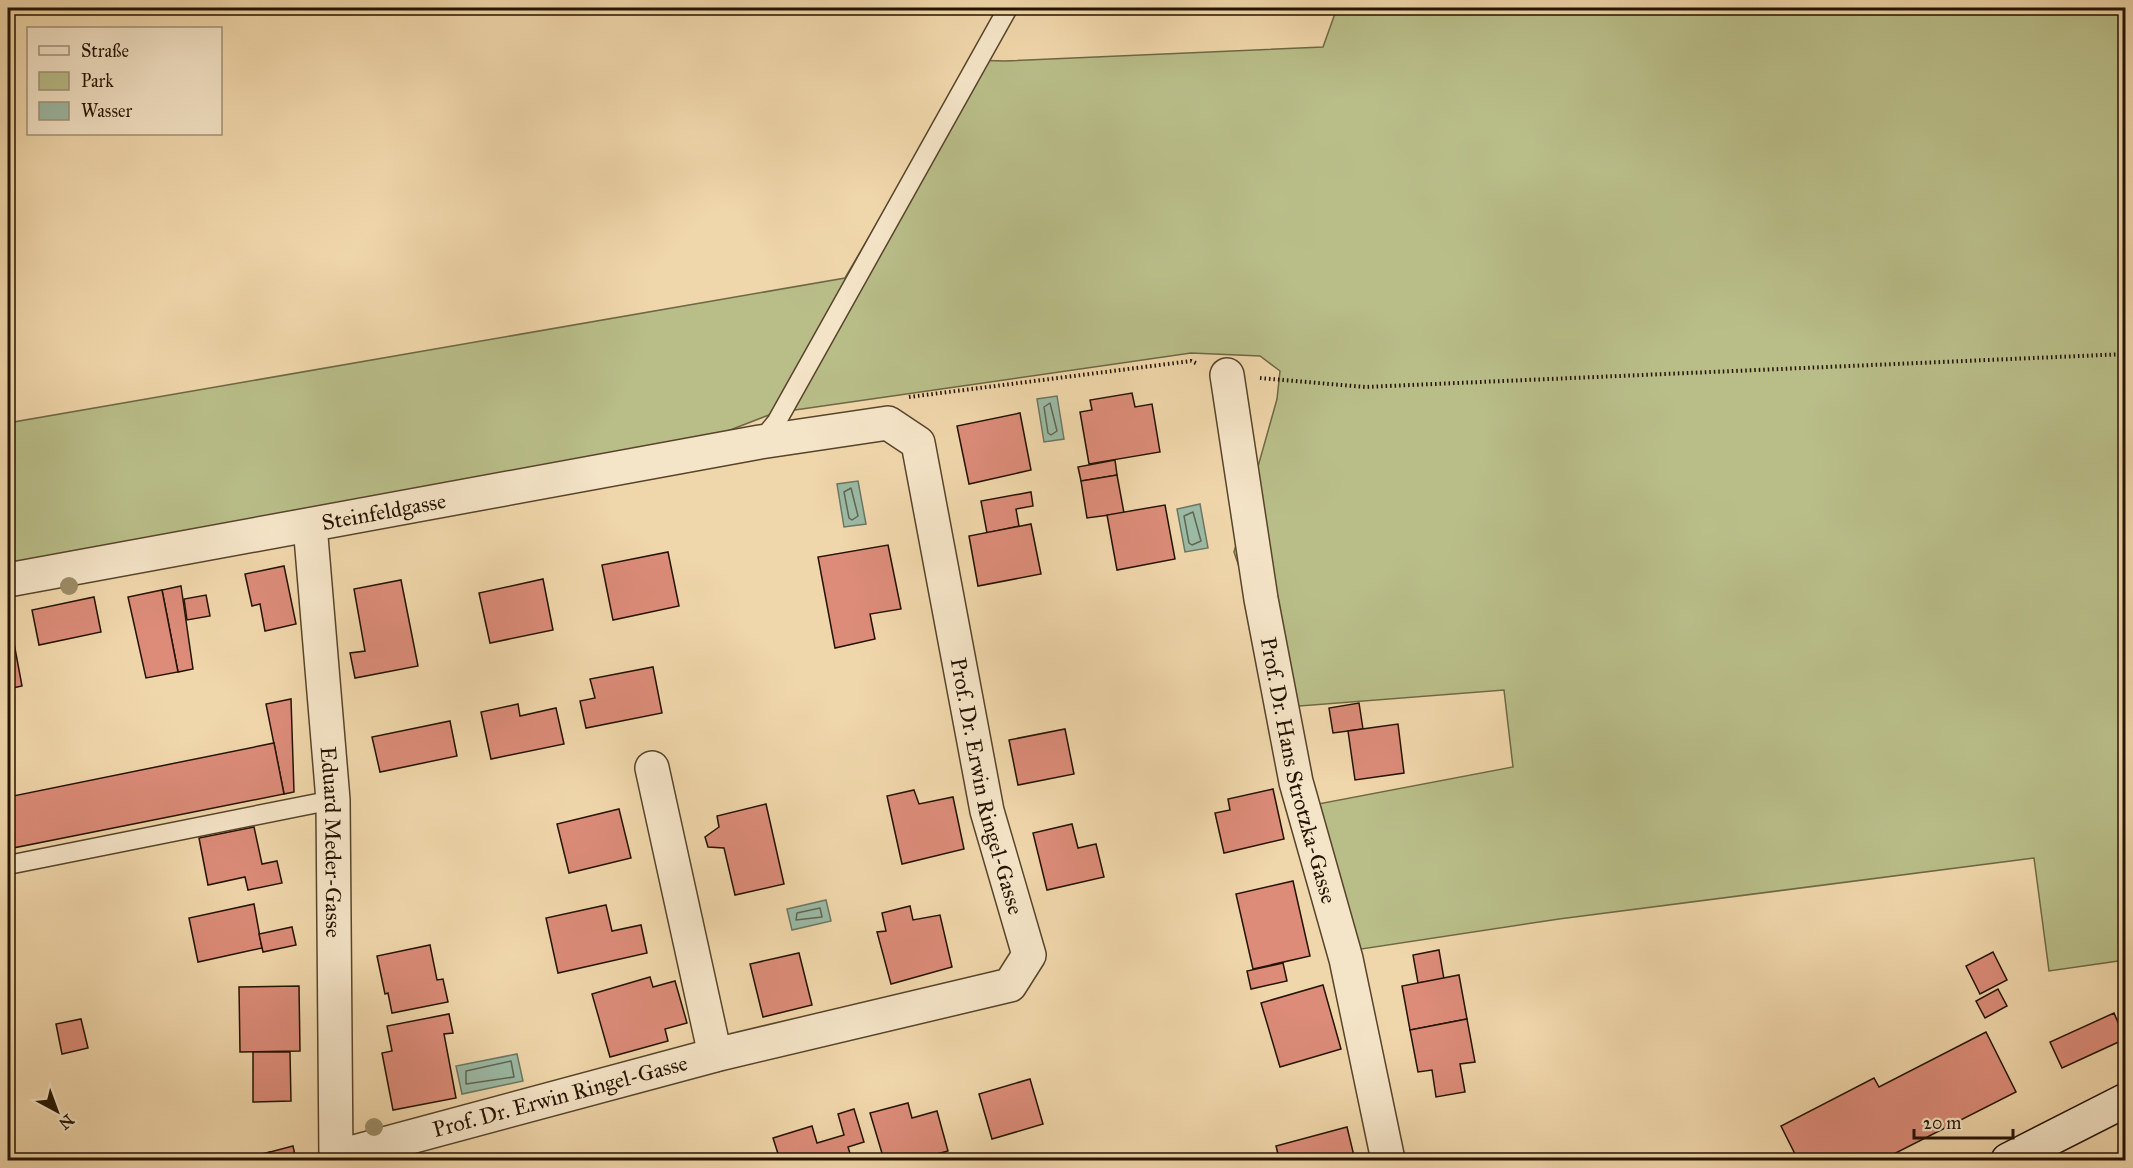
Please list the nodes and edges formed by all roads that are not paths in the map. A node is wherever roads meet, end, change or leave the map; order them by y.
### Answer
1 (1008, 8) edge
2 (1227, 375) road end
3 (760, 442) junction
4 (310, 525) junction
5 (8, 580) edge
6 (652, 768) dead end
7 (333, 800) junction
8 (8, 865) edge
9 (715, 1054) junction
10 (2126, 1100) edge
11 (336, 1159) edge
12 (1388, 1161) edge
13 (2008, 1161) edge

1 - 3 lane
2 - 12 street, Prof. Dr. Hans Strotzka-Gasse
3 - 4 street, Steinfeldgasse
3 - 9 street, Prof. Dr. Erwin Ringel-Gasse
4 - 5 street, Steinfeldgasse
4 - 7 street, Eduard Meder-Gasse
6 - 9 street, Prof. Dr. Erwin Ringel-Gasse
7 - 8 lane
7 - 11 street, Eduard Meder-Gasse
9 - 11 street, Prof. Dr. Erwin Ringel-Gasse
10 - 13 street

